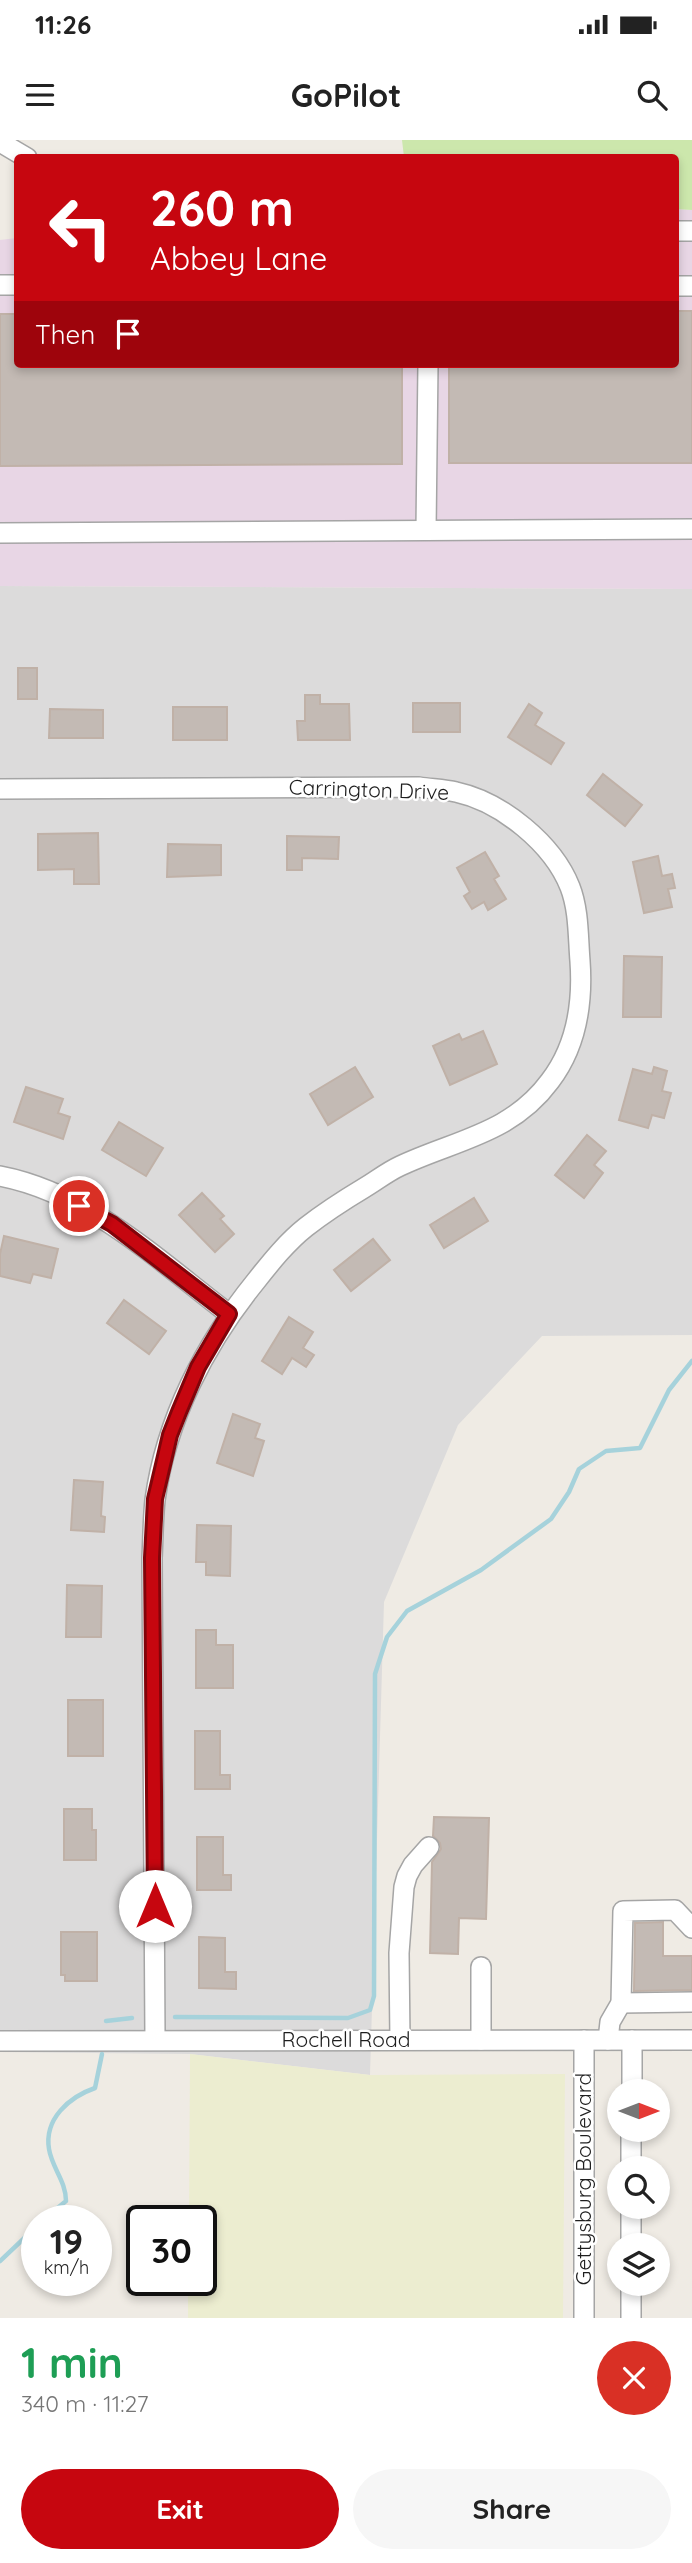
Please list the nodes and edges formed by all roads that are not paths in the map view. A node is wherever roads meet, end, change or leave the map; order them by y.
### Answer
1 (0, 142) edge
2 (20, 154) edge
3 (428, 368) edge
4 (692, 529) edge
5 (426, 530) junction
6 (0, 533) edge
7 (0, 789) edge
8 (0, 1177) edge
9 (229, 1314) junction
10 (429, 1847) dead end
11 (692, 1928) edge
12 (481, 1966) dead end
13 (692, 2002) edge
14 (621, 2003) junction
15 (155, 2039) junction
16 (400, 2040) junction
17 (481, 2040) junction
18 (584, 2040) junction
19 (608, 2040) junction
20 (632, 2040) junction
21 (692, 2040) edge
22 (0, 2041) edge
23 (632, 2079) edge
24 (631, 2296) edge
25 (584, 2318) edge
26 (631, 2318) edge

1 - 2 street
3 - 5 street
4 - 5 street
5 - 6 street
7 - 9 street, Carrington Drive
8 - 9 street
9 - 15 street, Carrington Drive
10 - 16 street
11 - 14 street
12 - 17 street
13 - 14 street
14 - 19 street
15 - 16 street, Rochell Road
15 - 22 street, Rochell Road
16 - 17 street, Rochell Road
17 - 18 street, Rochell Road
18 - 19 street, Rochell Road
18 - 25 street, Gettysburg Boulevard
19 - 20 street, Rochell Road
20 - 21 street, Rochell Road
20 - 23 street
24 - 26 street

